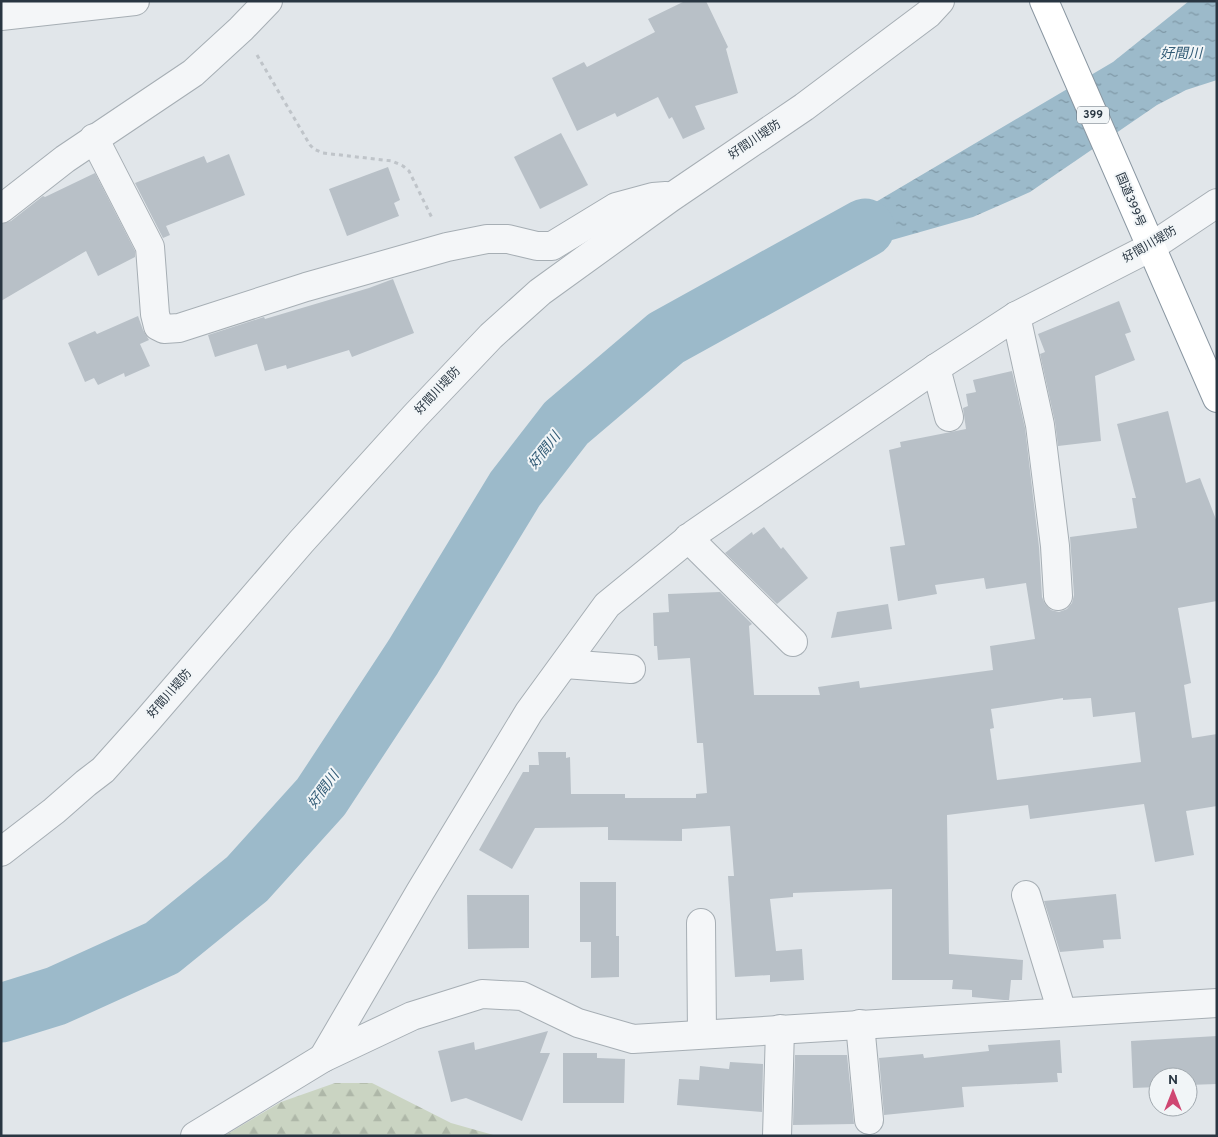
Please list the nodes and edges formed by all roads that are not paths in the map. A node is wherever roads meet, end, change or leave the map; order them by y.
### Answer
1 (135, 1) edge
2 (268, 1) edge
3 (940, 1) edge
4 (1044, 1) edge
5 (1, 16) edge
6 (94, 138) junction
7 (670, 198) junction
8 (1217, 203) edge
9 (1, 210) edge
10 (1147, 237) junction
11 (1016, 316) junction
12 (936, 368) junction
13 (1217, 398) edge
14 (949, 417) dead end
15 (688, 538) junction
16 (1058, 596) dead end
17 (793, 642) dead end
18 (565, 664) junction
19 (631, 669) dead end
20 (1, 852) edge
21 (1026, 895) dead end
22 (701, 923) dead end
23 (1217, 1002) edge
24 (1062, 1012) junction
25 (860, 1024) junction
26 (780, 1029) junction
27 (702, 1034) junction
28 (323, 1058) junction
29 (869, 1120) dead end
30 (195, 1136) edge
31 (777, 1136) edge

1 - 5 street
2 - 6 street
3 - 7 street, 好間川堤防
4 - 10 highway, 国道399号 / 399
6 - 7 street
6 - 9 street
7 - 20 street, 好間川堤防
8 - 10 street, 好間川堤防
10 - 11 street, 好間川堤防
10 - 13 highway, 国道399号 / 399
11 - 12 street, 好間川堤防
11 - 16 street
12 - 14 street
12 - 15 street, 好間川堤防
15 - 17 street
15 - 18 street, 好間川堤防
18 - 19 street
18 - 28 street, 好間川堤防
21 - 24 street
22 - 27 street
23 - 24 street
24 - 25 street
25 - 26 street
25 - 29 street
26 - 27 street
26 - 31 street
27 - 28 street
28 - 30 street

